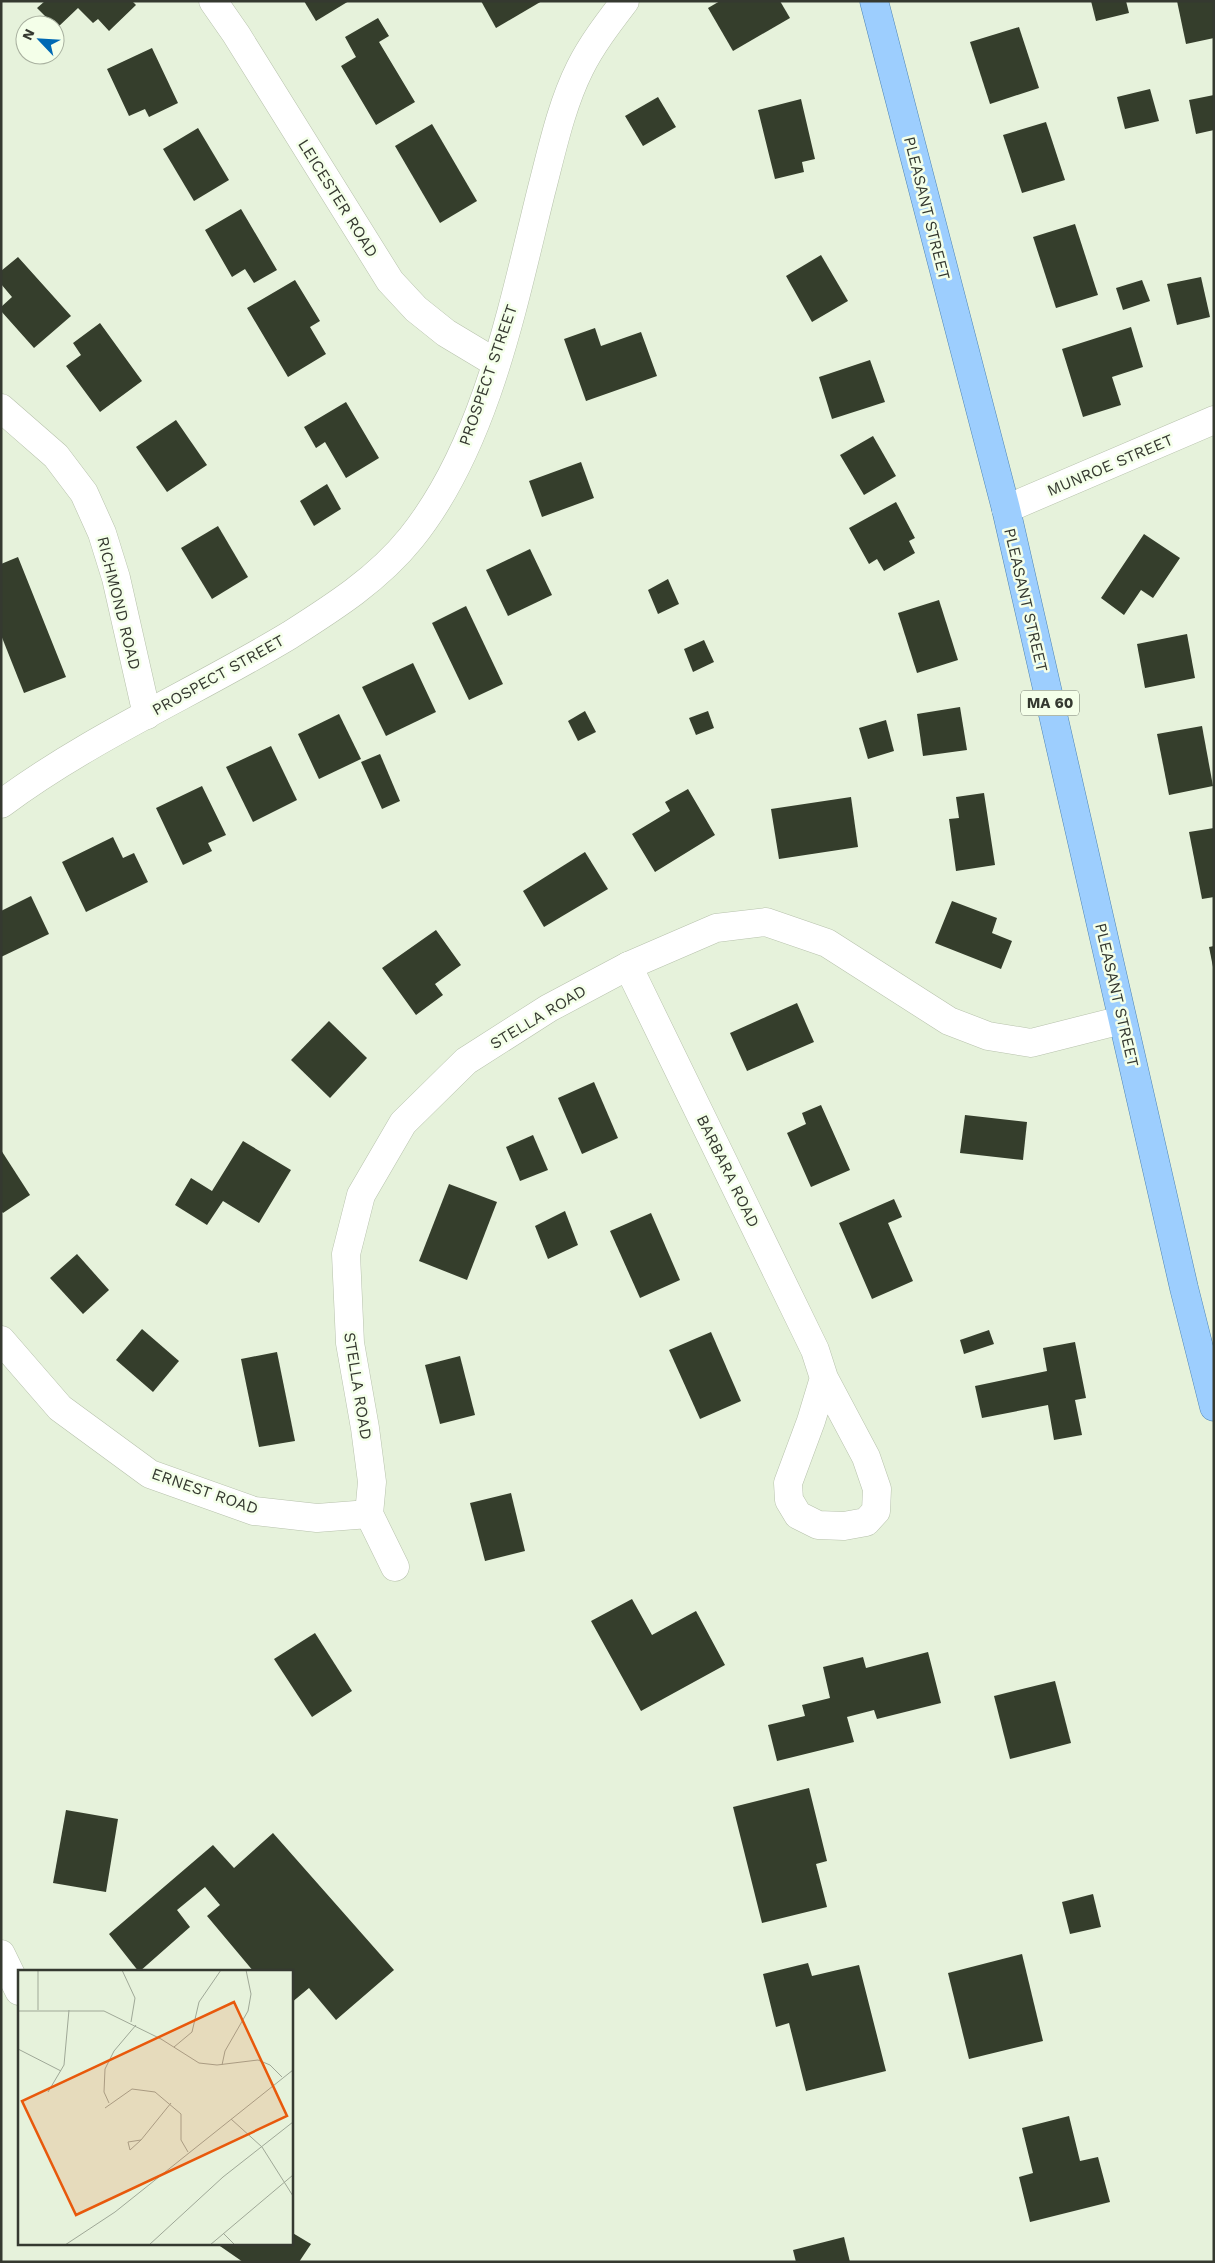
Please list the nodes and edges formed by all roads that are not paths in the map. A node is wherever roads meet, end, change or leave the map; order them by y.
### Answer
1 (213, 1) edge
2 (625, 1) edge
3 (874, 1) edge
4 (496, 363) junction
5 (1, 408) edge
6 (1214, 420) edge
7 (1006, 509) junction
8 (147, 715) junction
9 (1, 804) edge
10 (628, 966) junction
11 (1122, 1020) junction
12 (1, 1340) edge
13 (824, 1378) junction
14 (1214, 1407) edge
15 (369, 1514) junction
16 (395, 1567) dead end
17 (1, 1954) edge
18 (18, 1989) edge

1 - 4 street, LEICESTER ROAD
2 - 4 street, PROSPECT STREET
3 - 7 main road, PLEASANT STREET / MA 60
4 - 8 street, PROSPECT STREET
5 - 8 street, RICHMOND ROAD
6 - 7 street, MUNROE STREET
7 - 11 main road, PLEASANT STREET / MA 60
8 - 9 street, PROSPECT STREET
10 - 11 street, STELLA ROAD
10 - 13 street, BARBARA ROAD
10 - 15 street, STELLA ROAD
11 - 14 main road, PLEASANT STREET / MA 60
12 - 15 street, ERNEST ROAD
13 - 13 street, BARBARA ROAD
15 - 16 street
17 - 18 street

